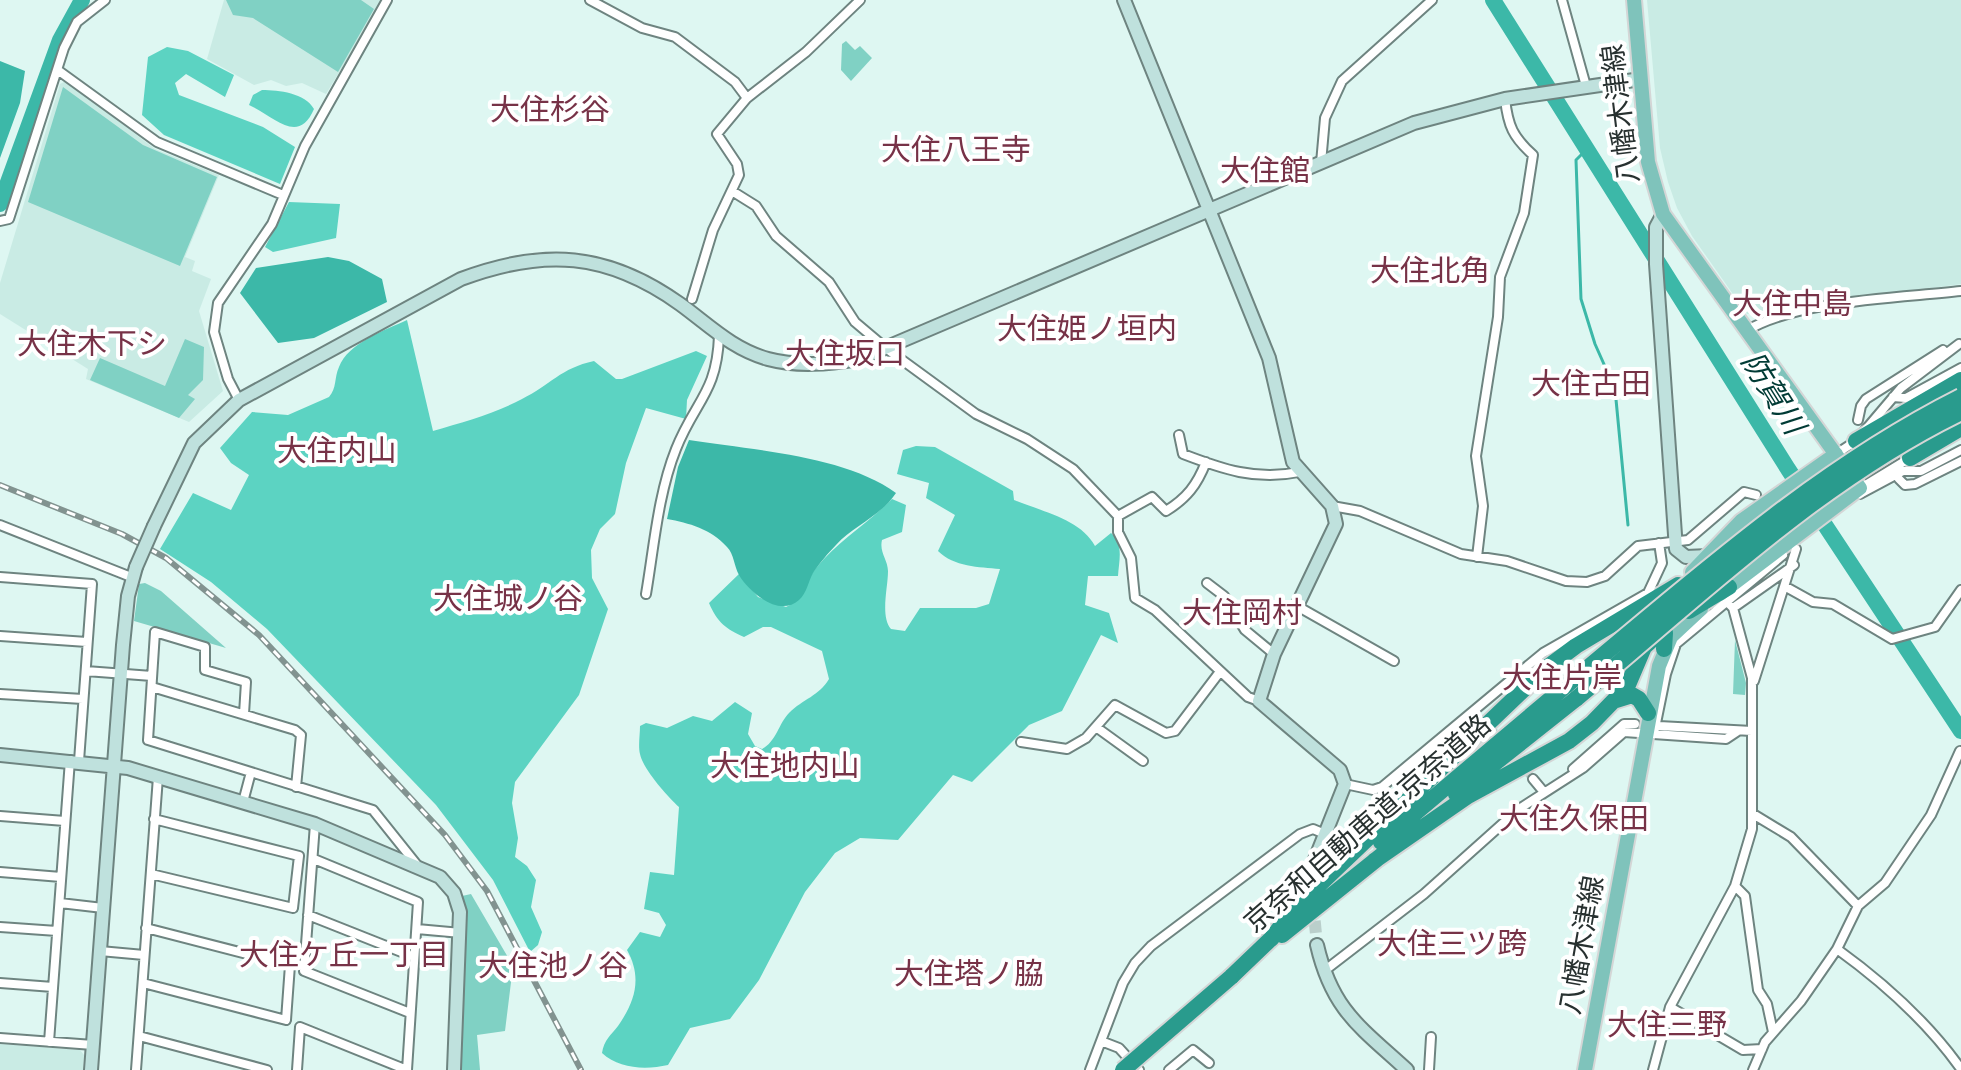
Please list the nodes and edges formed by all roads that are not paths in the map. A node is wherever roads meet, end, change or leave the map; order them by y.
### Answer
1 (105, 0) edge
2 (387, 0) edge
3 (590, 0) edge
4 (860, 0) edge
5 (1124, 0) edge
6 (1432, 0) edge
7 (1562, 0) edge
8 (1634, 0) edge
9 (59, 71) junction
10 (1641, 79) junction
11 (1586, 86) junction
12 (747, 98) junction
13 (1505, 99) junction
14 (1321, 163) junction
15 (732, 191) junction
16 (283, 195) junction
17 (1208, 211) junction
18 (1663, 214) junction
19 (0, 221) edge
20 (1961, 291) edge
21 (692, 299) dead end
22 (1746, 331) junction
23 (719, 336) junction
24 (1960, 344) edge
25 (887, 349) junction
26 (1961, 368) edge
27 (1961, 380) edge
28 (1893, 397) junction
29 (1961, 397) edge
30 (239, 400) junction
31 (1961, 412) edge
32 (1858, 420) dead end
33 (1961, 428) edge
34 (1179, 435) dead end
35 (1961, 436) edge
36 (1856, 441) junction
37 (1961, 450) edge
38 (1836, 454) junction
39 (1910, 458) junction
40 (1961, 461) edge
41 (1206, 462) junction
42 (1299, 472) junction
43 (1899, 479) dead end
44 (1860, 488) junction
45 (1756, 495) dead end
46 (1332, 506) junction
47 (1118, 516) junction
48 (0, 525) edge
49 (10, 529) junction
50 (0, 531) edge
51 (1675, 542) junction
52 (1659, 543) junction
53 (1796, 549) dead end
54 (1709, 556) junction
55 (1477, 557) junction
56 (1794, 565) junction
57 (133, 572) junction
58 (0, 577) edge
59 (1687, 577) junction
60 (1207, 583) dead end
61 (1786, 587) junction
62 (1961, 590) edge
63 (646, 594) dead end
64 (1730, 599) junction
65 (1297, 606) junction
66 (1631, 614) junction
67 (1664, 630) junction
68 (0, 636) edge
69 (87, 642) junction
70 (1664, 649) junction
71 (1274, 654) junction
72 (1394, 661) dead end
73 (86, 671) junction
74 (121, 673) junction
75 (1219, 673) junction
76 (152, 676) junction
77 (1753, 686) junction
78 (152, 687) junction
79 (1654, 688) junction
80 (1572, 692) junction
81 (0, 694) edge
82 (83, 699) junction
83 (1616, 700) junction
84 (1259, 701) junction
85 (1475, 709) junction
86 (244, 714) junction
87 (1482, 717) tunnel mouth
88 (1648, 726) junction
89 (1096, 727) junction
90 (1752, 731) junction
91 (1021, 742) dead end
92 (1960, 751) edge
93 (0, 755) edge
94 (74, 760) junction
95 (1143, 761) dead end
96 (115, 765) junction
97 (251, 772) junction
98 (158, 777) junction
99 (1533, 779) tunnel mouth
100 (1345, 784) junction
101 (296, 787) junction
102 (1543, 791) junction
103 (243, 802) junction
104 (1753, 814) junction
105 (0, 816) edge
106 (154, 819) junction
107 (65, 821) junction
108 (315, 824) junction
109 (1325, 834) junction
110 (314, 859) junction
111 (1374, 861) junction
112 (417, 865) junction
113 (0, 872) edge
114 (151, 874) junction
115 (61, 877) junction
116 (1310, 884) dead end
117 (1735, 886) junction
118 (60, 903) junction
119 (1858, 906) junction
120 (103, 908) junction
121 (308, 915) junction
122 (0, 927) edge
123 (146, 928) junction
124 (417, 929) junction
125 (57, 931) junction
126 (461, 933) junction
127 (1271, 939) junction
128 (1317, 945) tunnel mouth
129 (1837, 949) junction
130 (100, 951) junction
131 (144, 955) junction
132 (414, 957) junction
133 (1324, 971) junction
134 (1231, 977) junction
135 (0, 983) edge
136 (143, 983) junction
137 (53, 987) junction
138 (1670, 1007) junction
139 (410, 1013) junction
140 (1773, 1032) junction
141 (139, 1036) junction
142 (1431, 1037) dead end
143 (0, 1038) edge
144 (1101, 1041) junction
145 (49, 1042) junction
146 (93, 1045) junction
147 (1762, 1049) junction
148 (1209, 1063) dead end
149 (1961, 1069) edge
150 (91, 1070) edge
151 (136, 1070) edge
152 (267, 1070) edge
153 (297, 1070) edge
154 (407, 1070) edge
155 (454, 1070) edge
156 (1090, 1070) edge
157 (1123, 1070) edge
158 (1139, 1070) edge
159 (1169, 1070) edge
160 (1407, 1070) edge
161 (1429, 1070) edge
162 (1585, 1070) edge
163 (1653, 1070) edge
164 (1753, 1070) edge

1 - 9 street
2 - 16 street
3 - 12 street
4 - 12 street
5 - 17 street
6 - 14 street
7 - 11 street
8 - 10 main road, 八幡木津線
9 - 16 street
9 - 19 street
10 - 11 street
10 - 18 main road, 八幡木津線
11 - 13 street
12 - 15 street
13 - 14 street
13 - 55 street
14 - 17 street
15 - 21 street
15 - 25 street
16 - 30 street
17 - 25 street
17 - 42 street
18 - 22 main road, 八幡木津線
18 - 51 street
20 - 22 street
22 - 38 main road, 八幡木津線
23 - 25 street
23 - 30 street
23 - 63 street
24 - 28 street
24 - 32 street
25 - 47 street
26 - 28 street
27 - 36 highway
28 - 36 street
29 - 80 highway, 京奈和自動車道;京奈道路, bridge
30 - 57 street, bridge
31 - 80 highway, 京奈和自動車道;京奈道路, bridge
33 - 39 highway
34 - 41 street
35 - 39 street
36 - 38 street
37 - 64 street
38 - 44 main road, 八幡木津線
38 - 54 main road, 八幡木津線
39 - 44 street
40 - 43 street
41 - 42 street
41 - 47 street
42 - 46 street
44 - 64 main road, 八幡木津線
45 - 51 street
46 - 55 street
46 - 65 street
47 - 75 street
48 - 49 street
49 - 50 street
49 - 57 street
51 - 52 street
51 - 54 street
52 - 55 street
52 - 85 street
53 - 56 street
54 - 59 main road, 八幡木津線
56 - 61 street
56 - 64 street
57 - 74 street
58 - 69 street
59 - 66 highway
59 - 67 main road, 八幡木津線
60 - 71 street
61 - 62 street
61 - 77 street
64 - 67 highway
64 - 70 main road, 八幡木津線
64 - 77 street
64 - 88 street
65 - 71 street
65 - 72 street
66 - 67 highway
66 - 127 highway
67 - 70 highway
67 - 79 main road, 八幡木津線
67 - 83 highway
68 - 69 street
69 - 73 street
70 - 79 main road, 八幡木津線
71 - 84 street
73 - 74 street
73 - 82 street
74 - 76 street
74 - 96 street
75 - 84 street
75 - 89 street
76 - 78 street
76 - 86 street
77 - 90 street
78 - 86 street
78 - 97 street
79 - 88 main road, 八幡木津線
80 - 111 highway, 京奈和自動車道;京奈道路
80 - 127 highway, 京奈和自動車道;京奈道路
81 - 82 street
82 - 94 street
83 - 88 highway
83 - 111 highway
84 - 100 street
85 - 87 street
85 - 100 street
86 - 101 street
88 - 90 street
88 - 102 street
88 - 162 main road, 八幡木津線
89 - 91 street
89 - 95 street
90 - 104 street
92 - 119 street
93 - 94 street
94 - 96 street
94 - 107 street
96 - 98 street
96 - 120 street
97 - 101 street
97 - 103 street
98 - 103 street
98 - 106 street
99 - 102 street
100 - 109 street
101 - 112 street
102 - 133 street
103 - 108 street
104 - 117 street
104 - 119 street
105 - 107 street
106 - 114 street
106 - 114 street
107 - 115 street
108 - 110 street
108 - 112 street
109 - 116 street
109 - 144 street
110 - 121 street
110 - 124 street
111 - 134 highway, 京奈和自動車道;京奈道路
112 - 126 street
113 - 115 street
114 - 123 street
115 - 118 street
117 - 138 street
117 - 140 street
118 - 120 street
118 - 125 street
119 - 129 street
120 - 130 street
121 - 132 street
121 - 139 street
122 - 125 street
123 - 131 street
123 - 136 street
124 - 126 street
124 - 132 street
125 - 137 street
126 - 155 street
127 - 134 highway, 京奈和自動車道;京奈道路
128 - 133 street
129 - 140 street
129 - 149 street
130 - 131 street
130 - 146 street
131 - 136 street
132 - 139 street
133 - 160 street
134 - 157 highway, 京奈和自動車道;京奈道路, bridge
135 - 137 street
136 - 141 street
137 - 145 street
138 - 147 street
138 - 163 street
139 - 154 street
140 - 147 street
141 - 151 street
141 - 152 street
142 - 161 street
143 - 145 street
144 - 156 street
144 - 158 street
145 - 146 street
146 - 150 street
147 - 164 street
148 - 159 street
153 - 154 street

